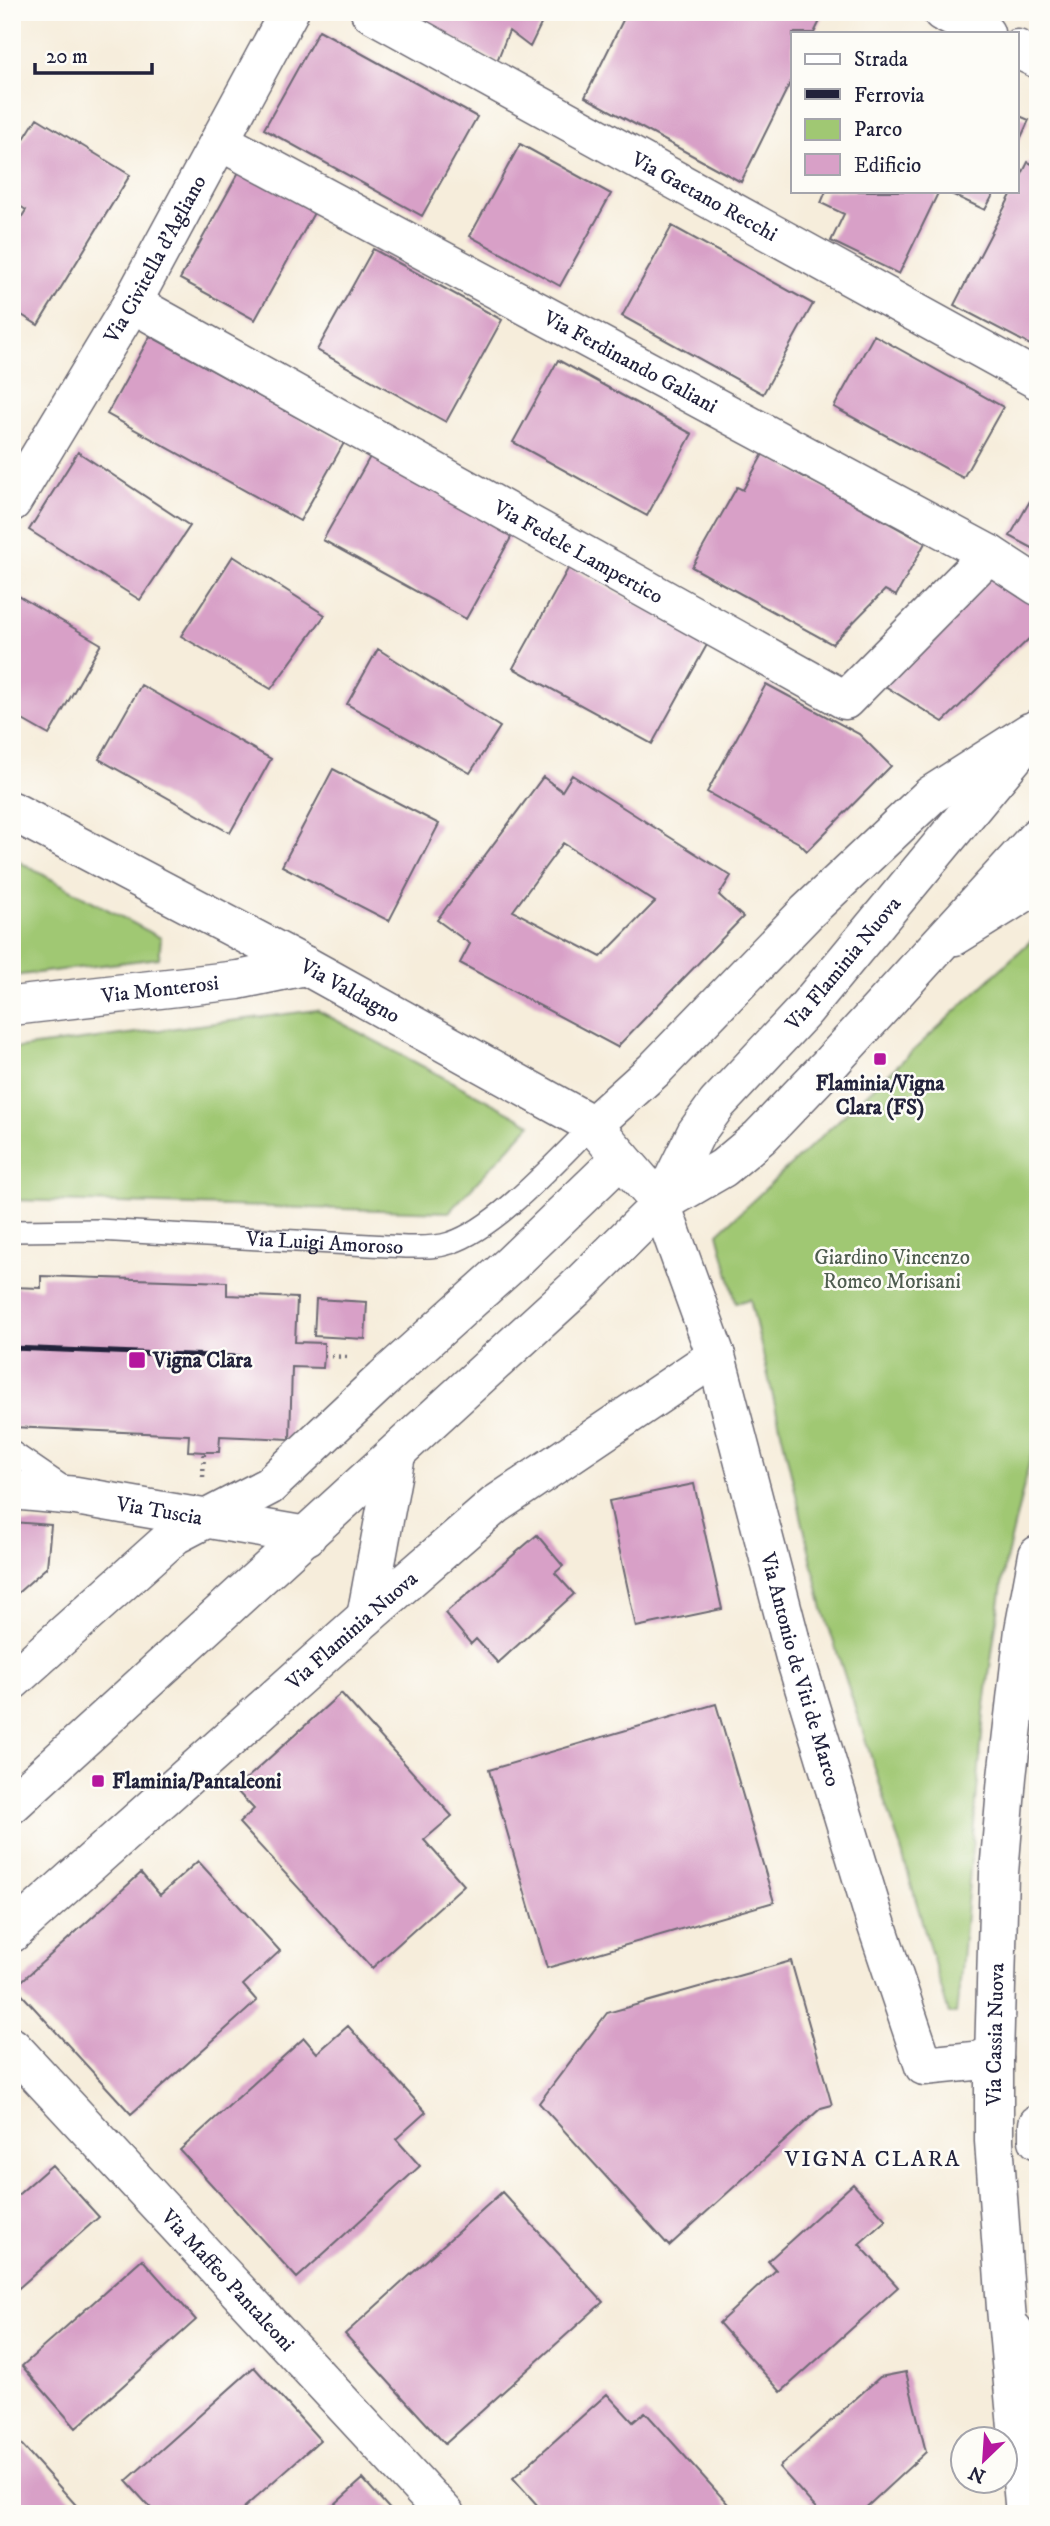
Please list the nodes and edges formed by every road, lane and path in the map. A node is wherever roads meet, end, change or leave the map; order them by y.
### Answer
1 (289, 12) edge
2 (370, 12) edge
3 (942, 12) edge
4 (983, 32) edge
5 (1018, 49) edge
6 (1038, 59) edge
7 (220, 141) junction
8 (132, 303) junction
9 (1038, 380) edge
10 (12, 502) edge
11 (989, 554) junction
12 (1038, 586) edge
13 (1038, 728) edge
14 (12, 811) edge
15 (1038, 836) edge
16 (1038, 884) edge
17 (935, 948) junction
18 (306, 966) junction
19 (12, 1006) edge
20 (593, 1125) junction
21 (621, 1158) junction
22 (661, 1204) junction
23 (12, 1231) edge
24 (716, 1356) junction
25 (12, 1452) edge
26 (396, 1455) junction
27 (12, 1490) edge
28 (76, 1496) junction
29 (208, 1520) junction
30 (307, 1536) junction
31 (1038, 1555) edge
32 (366, 1617) junction
33 (12, 1681) edge
34 (12, 1804) edge
35 (12, 1933) edge
36 (12, 2048) edge
37 (993, 2059) junction
38 (1038, 2124) edge
39 (1038, 2140) edge
40 (1006, 2308) junction
41 (1038, 2388) edge
42 (445, 2514) edge
43 (1026, 2514) edge

1 - 7 street, Via Civitella d'Agliano
2 - 9 street, Via Gaetano Recchi
3 - 4 street
5 - 6 street
7 - 8 street, Via Civitella d'Agliano
7 - 11 street, Via Ferdinando Galiani
8 - 10 street, Via Civitella d'Agliano
8 - 11 street, Via Fedele Lampertico
11 - 12 street, Via Ferdinando Galiani
13 - 20 street, Via Flaminia Nuova
13 - 22 street, Via Flaminia Nuova
14 - 18 street, Via Valdagno
15 - 17 street, Via Flaminia Nuova
16 - 17 street, Via Flaminia Nuova
17 - 22 street, Via Flaminia Nuova
18 - 19 street, Via Monterosi
18 - 20 street, Via Valdagno
20 - 21 street, Via Valdagno
20 - 23 lane, Via Luigi Amoroso
21 - 22 street, Via Valdagno
21 - 29 street
22 - 24 street, Via Antonio de Viti de Marco
22 - 26 street, Via Flaminia Nuova
24 - 32 street, Via Flaminia Nuova
24 - 37 street, Via Antonio de Viti de Marco
25 - 28 lane
26 - 30 street, Via Flaminia Nuova
26 - 32 street
27 - 28 street, Via Tuscia
28 - 29 street, Via Tuscia
29 - 30 street, Via Tuscia
29 - 33 street
30 - 34 street, Via Flaminia Nuova
31 - 37 street, Via Cassia Nuova
32 - 35 street, Via Flaminia Nuova
36 - 42 street, Via Maffeo Pantaleoni
37 - 40 street, Via Cassia Nuova
38 - 39 street
40 - 41 street
40 - 43 street, Via Cassia Nuova

